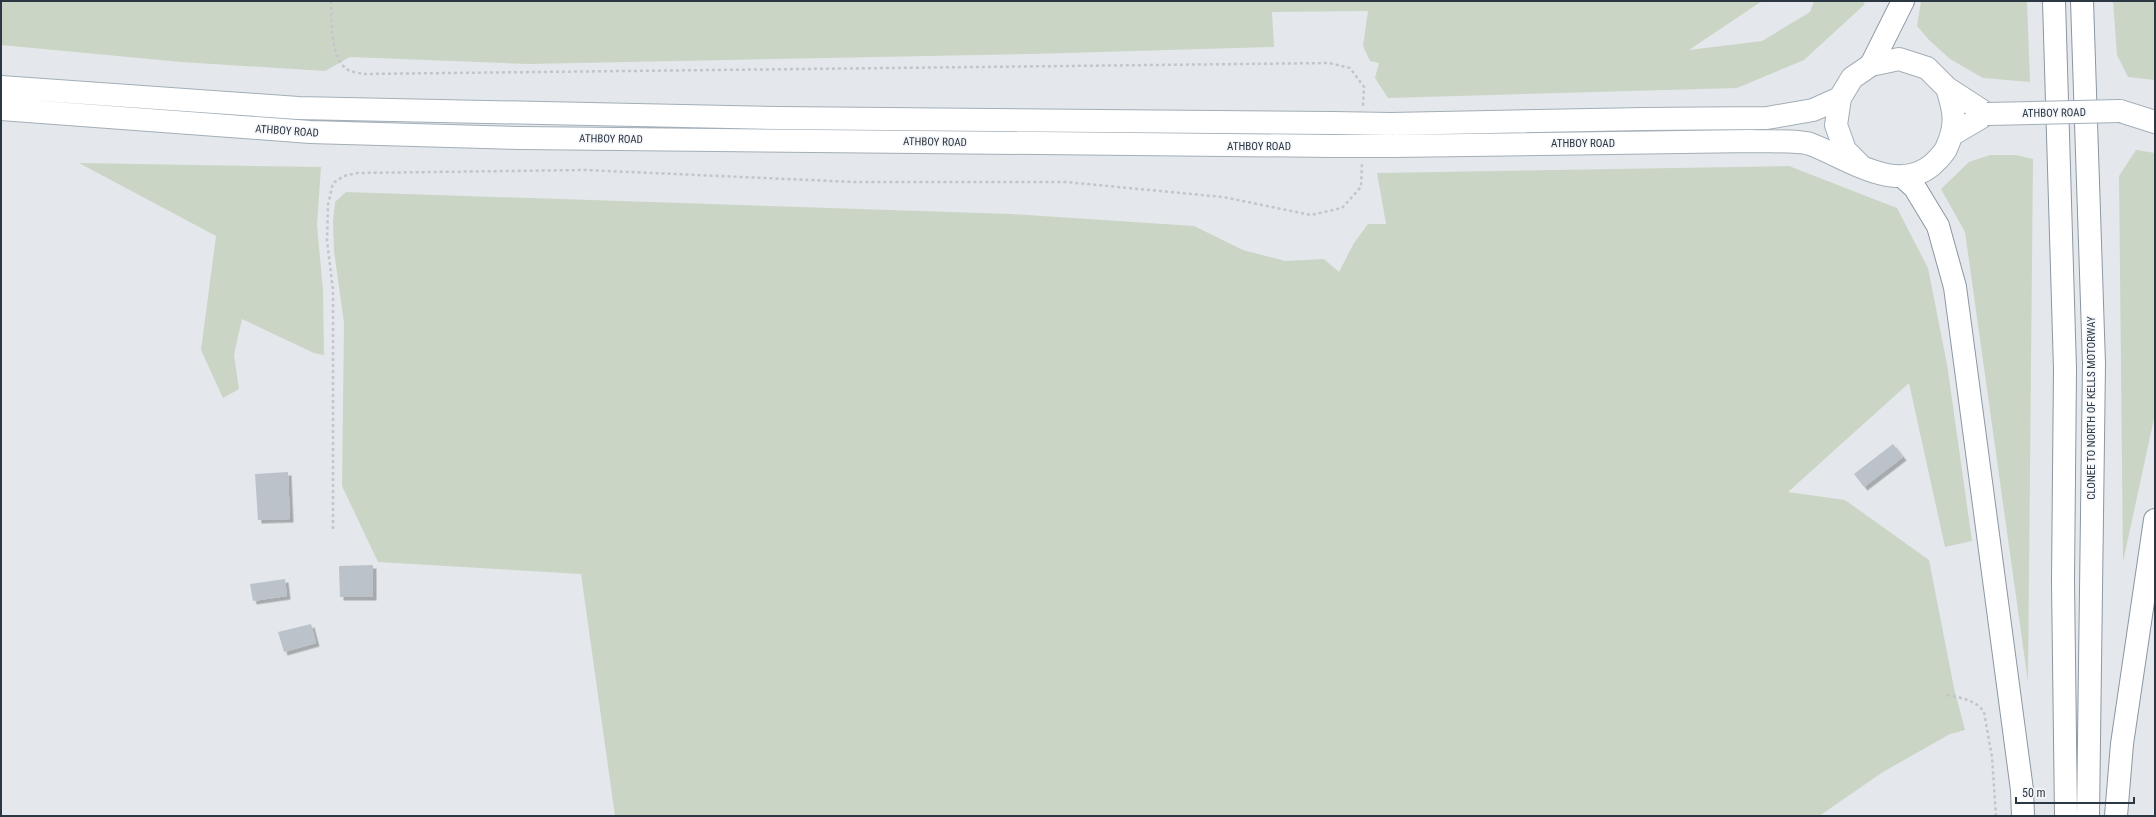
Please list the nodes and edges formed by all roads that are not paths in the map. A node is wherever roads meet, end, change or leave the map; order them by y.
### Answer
1 (1903, 1) edge
2 (2054, 1) edge
3 (2082, 1) edge
4 (1870, 64) junction
5 (1, 87) edge
6 (1947, 88) junction
7 (1840, 98) junction
8 (2155, 105) edge
9 (1, 109) edge
10 (2120, 111) junction
11 (1987, 114) junction
12 (2155, 122) edge
13 (1953, 134) junction
14 (1864, 169) junction
15 (1903, 178) junction
16 (2155, 520) edge
17 (2023, 816) edge
18 (2066, 816) edge
19 (2088, 816) edge
20 (2116, 816) edge

1 - 4 main road
2 - 18 main road
3 - 19 main road, CLONEE TO NORTH OF KELLS MOTORWAY
4 - 6 main road
4 - 7 main road
5 - 7 main road, ATHBOY ROAD, bridge
6 - 11 main road
6 - 13 main road
7 - 14 main road
8 - 10 main road, ATHBOY ROAD
9 - 14 main road, ATHBOY ROAD, bridge
10 - 11 main road, ATHBOY ROAD, bridge
10 - 12 main road, ATHBOY ROAD
11 - 13 main road, ATHBOY ROAD
13 - 15 main road
14 - 15 main road, ATHBOY ROAD
15 - 17 main road
16 - 20 main road

